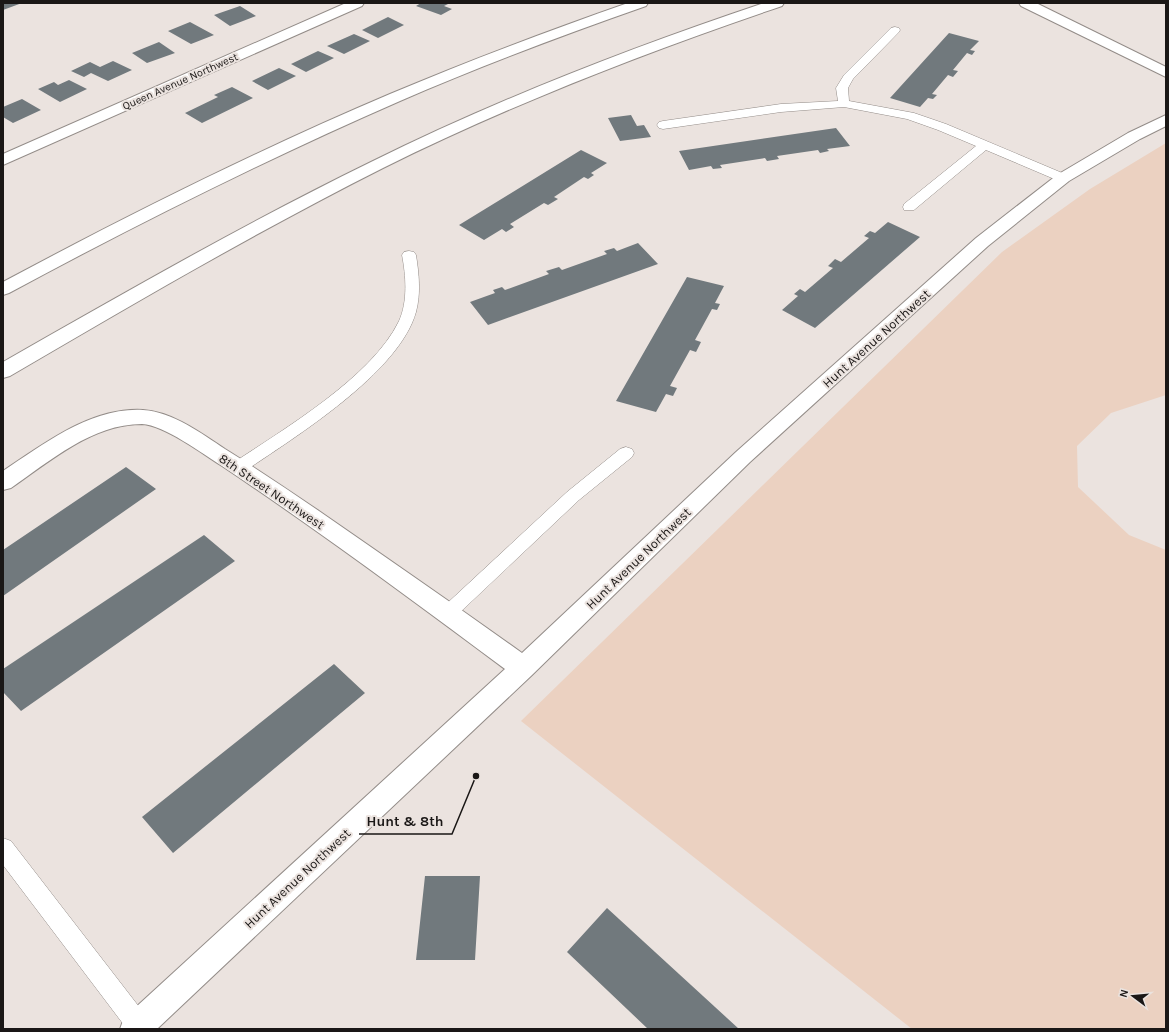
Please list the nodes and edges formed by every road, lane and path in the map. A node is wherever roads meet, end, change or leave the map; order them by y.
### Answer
1 (357, 3) edge
2 (641, 3) edge
3 (777, 3) edge
4 (1026, 3) edge
5 (895, 30) dead end
6 (1166, 72) edge
7 (844, 104) junction
8 (1166, 120) edge
9 (663, 125) dead end
10 (984, 145) junction
11 (3, 160) edge
12 (1063, 178) junction
13 (909, 206) dead end
14 (409, 255) dead end
15 (3, 289) edge
16 (3, 371) edge
17 (626, 453) dead end
18 (239, 467) junction
19 (3, 482) edge
20 (448, 613) junction
21 (523, 668) junction
22 (3, 848) edge
23 (139, 1028) edge

1 - 11 main road, Queen Avenue Northwest
2 - 15 main road
3 - 16 main road
4 - 6 main road
5 - 7 lane
7 - 9 lane
7 - 10 lane
8 - 12 main road, Hunt Avenue Northwest
10 - 12 lane
10 - 13 lane
12 - 21 main road, Hunt Avenue Northwest
14 - 18 lane
17 - 20 lane
18 - 19 main road, 8th Street Northwest
18 - 20 main road, 8th Street Northwest
20 - 21 main road, 8th Street Northwest
21 - 23 main road, Hunt Avenue Northwest
22 - 23 lane

